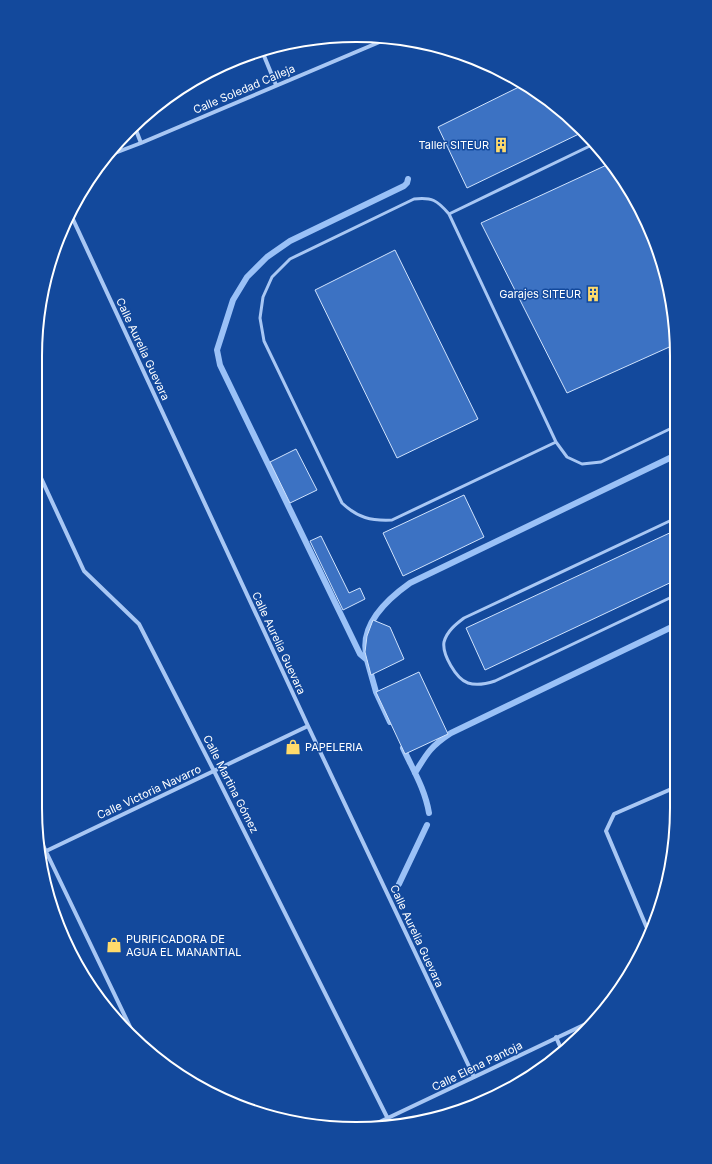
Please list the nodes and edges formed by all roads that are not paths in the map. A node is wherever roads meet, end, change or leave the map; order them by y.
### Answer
1 (377, 43) edge
2 (264, 56) edge
3 (276, 85) junction
4 (137, 131) edge
5 (142, 143) junction
6 (589, 146) edge
7 (117, 152) edge
8 (449, 214) junction
9 (73, 220) edge
10 (670, 429) edge
11 (556, 442) junction
12 (42, 480) edge
13 (670, 521) edge
14 (670, 598) edge
15 (308, 726) junction
16 (214, 771) junction
17 (670, 790) edge
18 (45, 851) edge
19 (46, 856) edge
20 (646, 927) edge
21 (129, 1024) edge
22 (582, 1025) edge
23 (556, 1037) junction
24 (560, 1046) edge
25 (474, 1077) junction
26 (388, 1119) joint

1 - 3 street, Calle Soledad Calleja
2 - 3 street
3 - 5 street, Calle Soledad Calleja
4 - 5 street
5 - 7 street, Calle Soledad Calleja
6 - 8 lane
8 - 11 lane
8 - 11 lane
9 - 15 street, Calle Aurelia Guevara
10 - 11 lane
12 - 16 street, Calle Martina Gómez
13 - 14 lane
15 - 16 street, Calle Victoria Navarro
15 - 25 street, Calle Aurelia Guevara
16 - 18 street, Calle Victoria Navarro
16 - 26 street, Calle Martina Gómez
17 - 20 street
19 - 21 street
22 - 23 street, Calle Elena Pantoja
23 - 24 street
23 - 25 street, Calle Elena Pantoja
25 - 26 street, Calle Elena Pantoja

